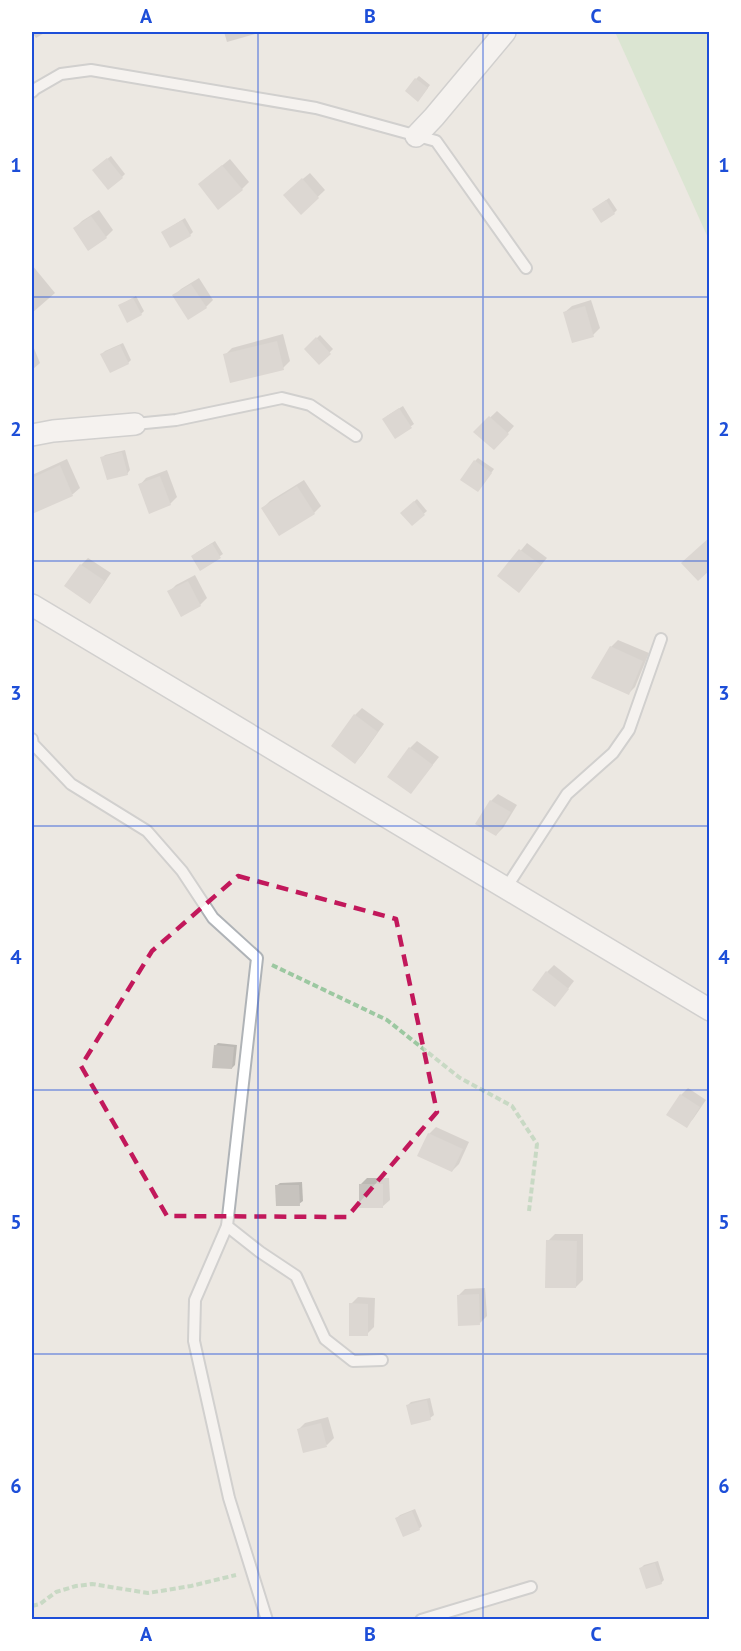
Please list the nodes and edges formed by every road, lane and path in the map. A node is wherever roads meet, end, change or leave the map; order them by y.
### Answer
1 (505, 32) edge
2 (32, 92) edge
3 (416, 135) junction
4 (526, 268) dead end
5 (135, 424) joint
6 (32, 435) edge
7 (356, 436) dead end
8 (32, 604) edge
9 (661, 639) dead end
10 (32, 739) edge
11 (506, 888) junction
12 (257, 958) junction
13 (710, 1010) edge
14 (529, 1211) dead end
15 (227, 1226) junction
16 (382, 1360) dead end
17 (252, 1571) junction
18 (531, 1587) dead end
19 (32, 1606) edge
20 (267, 1620) edge
21 (421, 1620) edge

1 - 3 street
2 - 3 lane
3 - 4 lane
5 - 6 street
5 - 7 lane
8 - 11 street
9 - 11 lane
10 - 12 lane
11 - 13 street
12 - 14 path
12 - 15 lane
15 - 16 lane
15 - 17 lane
17 - 19 path
17 - 20 lane
18 - 21 lane

